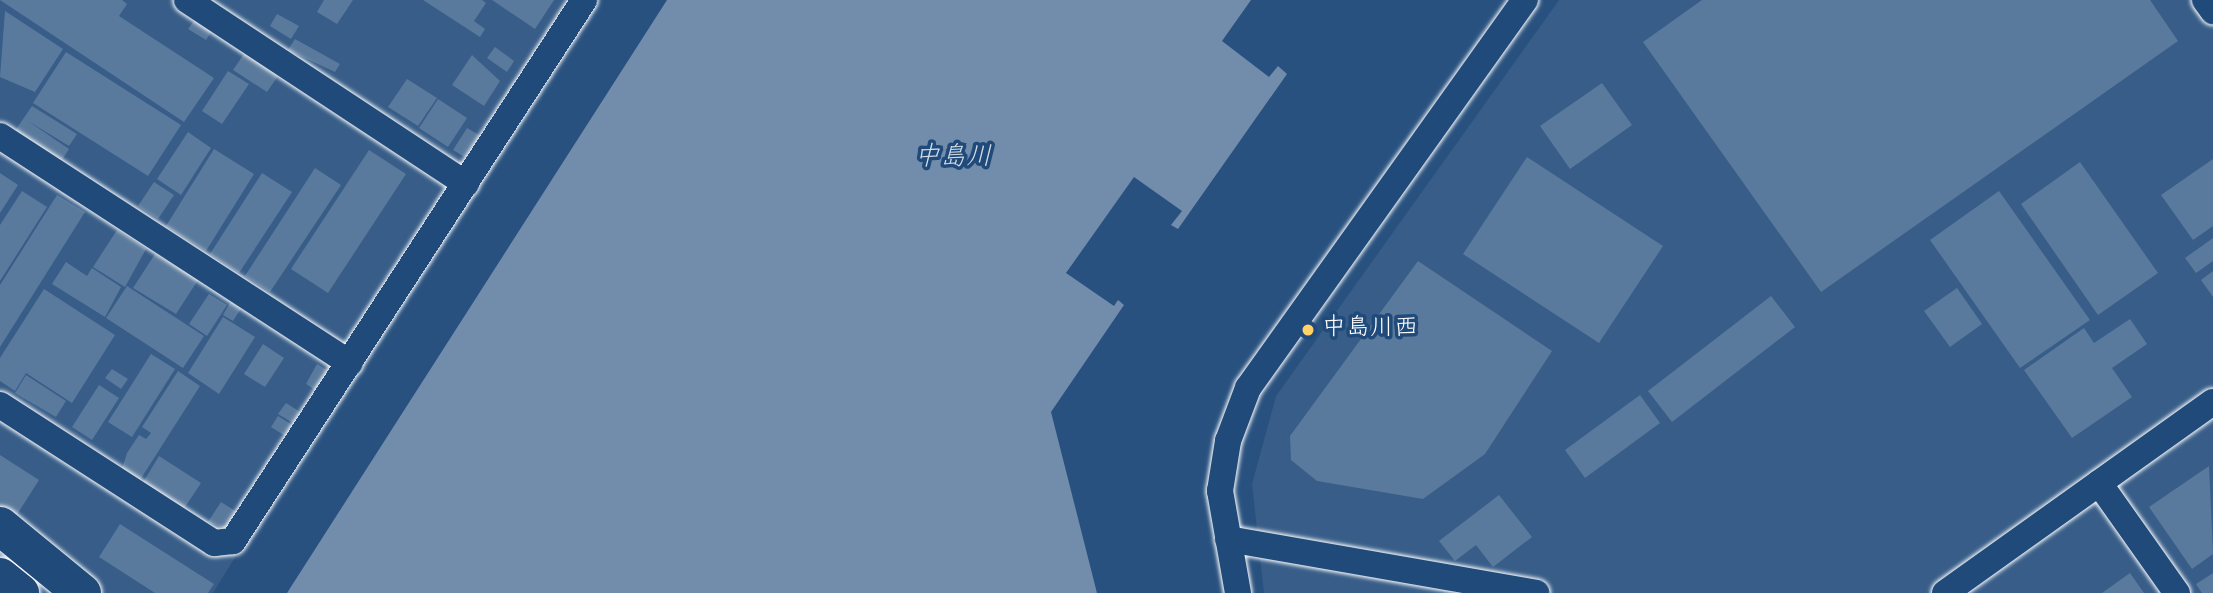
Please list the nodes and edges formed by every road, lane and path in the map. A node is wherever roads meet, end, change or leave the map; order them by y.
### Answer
1 (187, 0) edge
2 (584, 0) edge
3 (1525, 0) edge
4 (2205, 0) edge
5 (2213, 11) edge
6 (0, 136) edge
7 (466, 184) junction
8 (350, 363) junction
9 (2213, 402) edge
10 (0, 404) edge
11 (2099, 483) junction
12 (0, 526) edge
13 (1228, 539) junction
14 (0, 576) edge
15 (20, 593) edge
16 (82, 593) edge
17 (1238, 593) edge
18 (1536, 593) edge
19 (1945, 593) edge
20 (2177, 593) edge

1 - 7 street
2 - 7 street
3 - 13 street
4 - 5 street
6 - 8 street
7 - 8 street
8 - 10 street
9 - 11 street
11 - 19 street
11 - 20 street
12 - 16 highway
13 - 17 street
13 - 18 street
14 - 15 highway

